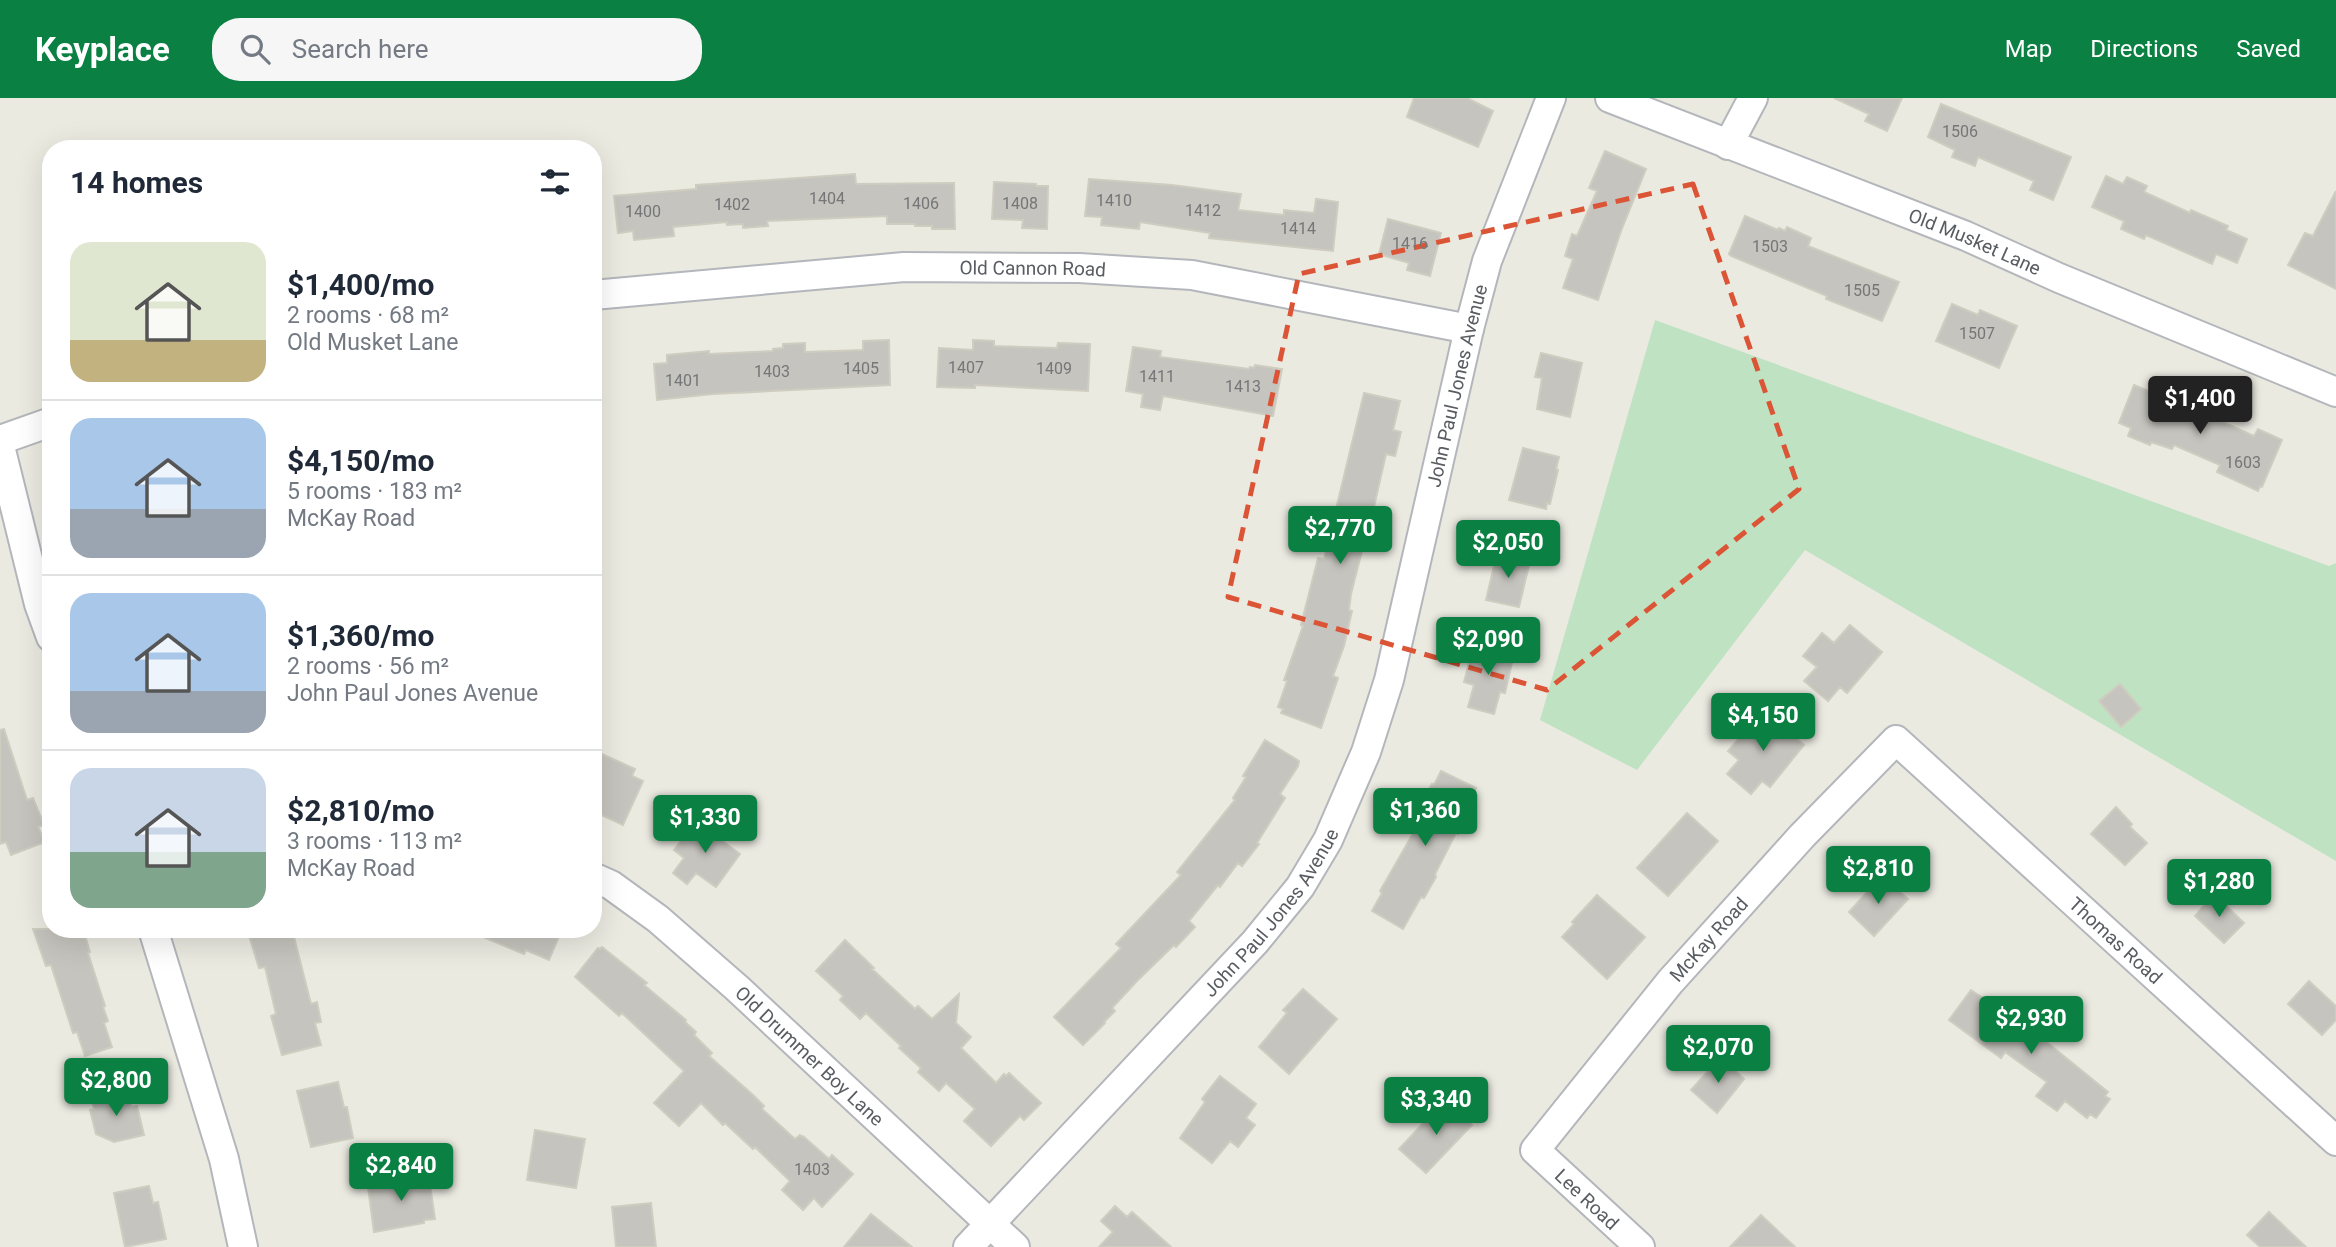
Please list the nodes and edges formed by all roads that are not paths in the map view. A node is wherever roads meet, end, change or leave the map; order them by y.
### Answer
1 (1551, 98) edge
2 (1610, 98) edge
3 (1753, 98) edge
4 (1728, 145) junction
5 (602, 294) edge
6 (1469, 329) junction
7 (2336, 392) edge
8 (42, 425) edge
9 (0, 440) edge
10 (0, 446) edge
11 (42, 612) edge
12 (1896, 740) joint
13 (602, 881) edge
14 (156, 938) edge
15 (2336, 1141) edge
16 (1535, 1150) joint
17 (989, 1222) junction
18 (243, 1247) edge
19 (968, 1247) edge
20 (1015, 1247) edge
21 (1640, 1247) edge

1 - 6 street, John Paul Jones Avenue
2 - 4 street, Old Musket Lane
3 - 4 street
4 - 7 street, Old Musket Lane
5 - 6 street, Old Cannon Road
6 - 17 street, John Paul Jones Avenue
8 - 9 street
10 - 11 street
12 - 15 street, Thomas Road
12 - 16 street, McKay Road
13 - 17 street, Old Drummer Boy Lane
14 - 18 street
16 - 21 street, Lee Road
17 - 19 street, John Paul Jones Avenue
17 - 20 street, Old Drummer Boy Lane

